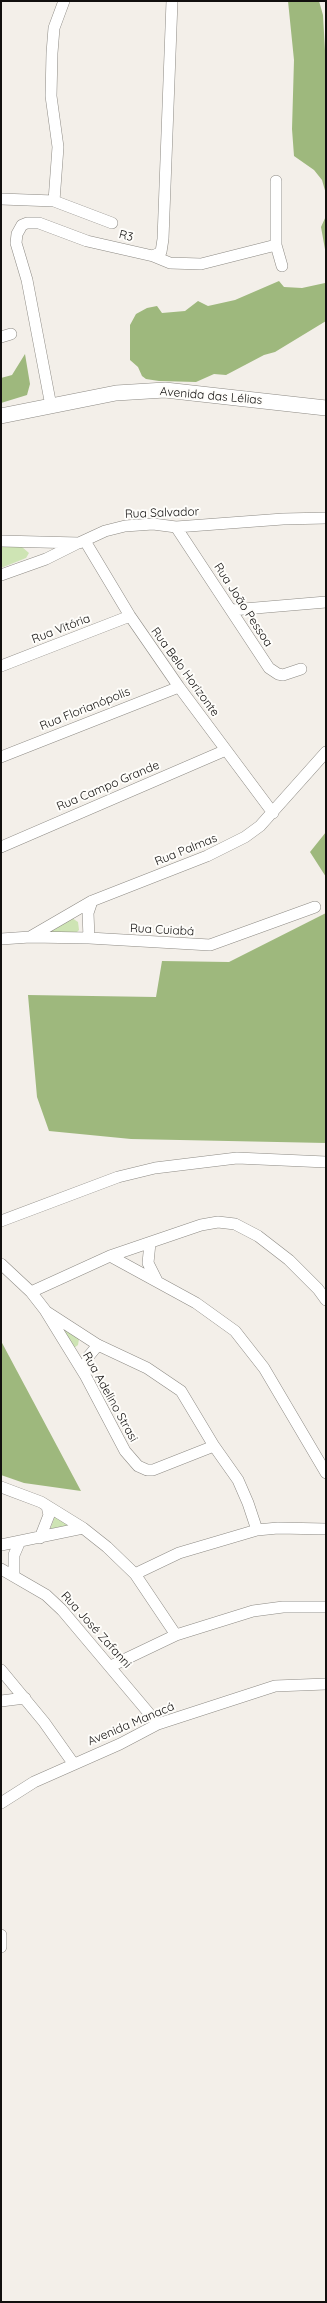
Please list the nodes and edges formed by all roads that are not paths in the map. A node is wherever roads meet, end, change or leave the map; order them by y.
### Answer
1 (64, 1) edge
2 (172, 1) edge
3 (276, 181) dead end
4 (1, 199) edge
5 (54, 201) junction
6 (112, 223) dead end
7 (276, 245) junction
8 (153, 256) junction
9 (282, 266) dead end
10 (51, 406) junction
11 (326, 408) edge
12 (1, 416) edge
13 (326, 518) edge
14 (176, 527) junction
15 (1, 541) edge
16 (31, 542) junction
17 (82, 542) junction
18 (36, 563) junction
19 (1, 575) edge
20 (326, 602) edge
21 (232, 610) junction
22 (130, 616) junction
23 (1, 666) edge
24 (301, 669) dead end
25 (179, 687) junction
26 (226, 750) junction
27 (326, 752) edge
28 (1, 757) edge
29 (272, 812) junction
30 (1, 847) edge
31 (92, 901) junction
32 (315, 908) dead end
33 (30, 937) junction
34 (89, 938) junction
35 (1, 939) edge
36 (326, 1162) edge
37 (1, 1221) edge
38 (150, 1243) junction
39 (110, 1256) junction
40 (1, 1264) edge
41 (157, 1282) junction
42 (31, 1292) junction
43 (326, 1300) edge
44 (45, 1310) junction
45 (98, 1345) junction
46 (85, 1375) junction
47 (214, 1446) junction
48 (326, 1473) edge
49 (1, 1487) edge
50 (47, 1506) junction
51 (83, 1528) junction
52 (326, 1529) edge
53 (257, 1530) junction
54 (40, 1538) junction
55 (20, 1541) junction
56 (1, 1546) edge
57 (1, 1569) edge
58 (135, 1574) junction
59 (14, 1575) junction
60 (326, 1607) edge
61 (176, 1635) junction
62 (112, 1666) junction
63 (1, 1670) edge
64 (326, 1684) edge
65 (25, 1698) junction
66 (1, 1701) edge
67 (158, 1724) junction
68 (73, 1763) junction
69 (1, 1803) edge
70 (1, 1935) edge
71 (1, 1947) edge

1 - 5 street
2 - 8 street
3 - 7 street
4 - 5 street
5 - 6 street
7 - 8 street
7 - 9 street
8 - 10 street, R3
10 - 11 street, Avenida das Lélias
10 - 12 street, Avenida das Lélias
13 - 14 street, Rua Salvador
14 - 17 street, Rua Salvador
14 - 21 street, Rua João Pessoa
15 - 16 street, Rua Salvador
16 - 17 street, Rua Salvador
16 - 18 street
17 - 18 street
17 - 22 street, Rua Belo Horizonte
18 - 19 street
20 - 21 street
21 - 24 street, Rua João Pessoa
22 - 23 street, Rua Vitória
22 - 25 street, Rua Belo Horizonte
25 - 26 street, Rua Belo Horizonte
25 - 28 street, Rua Florianópolis
26 - 29 street, Rua Belo Horizonte
26 - 30 street, Rua Campo Grande
27 - 29 street, Rua Palmas
29 - 31 street, Rua Palmas
31 - 33 street, Rua Palmas
31 - 34 street
32 - 34 street, Rua Cuiabá
33 - 34 street, Rua Cuiabá
33 - 35 street, Rua Cuiabá
36 - 37 street
38 - 39 street
38 - 41 street
38 - 43 street
39 - 41 street
39 - 42 street
40 - 42 street
41 - 48 street
42 - 44 street
44 - 45 street
44 - 46 street, Rua Adelino Strasi
45 - 46 street
45 - 47 street
46 - 47 street, Rua Adelino Strasi
47 - 53 street
49 - 50 street
50 - 51 street
50 - 54 street
51 - 54 street
51 - 58 street
52 - 53 street
53 - 58 street
54 - 55 street
55 - 56 street
55 - 59 street
57 - 59 street, Rua José Zafanni
58 - 61 street
59 - 62 street, Rua José Zafanni
60 - 61 street
61 - 62 street
62 - 67 street, Rua José Zafanni
63 - 65 street
64 - 67 street, Avenida Manacá
65 - 66 street
65 - 68 street
67 - 68 street, Avenida Manacá
68 - 69 street, Avenida Manacá
70 - 71 street

